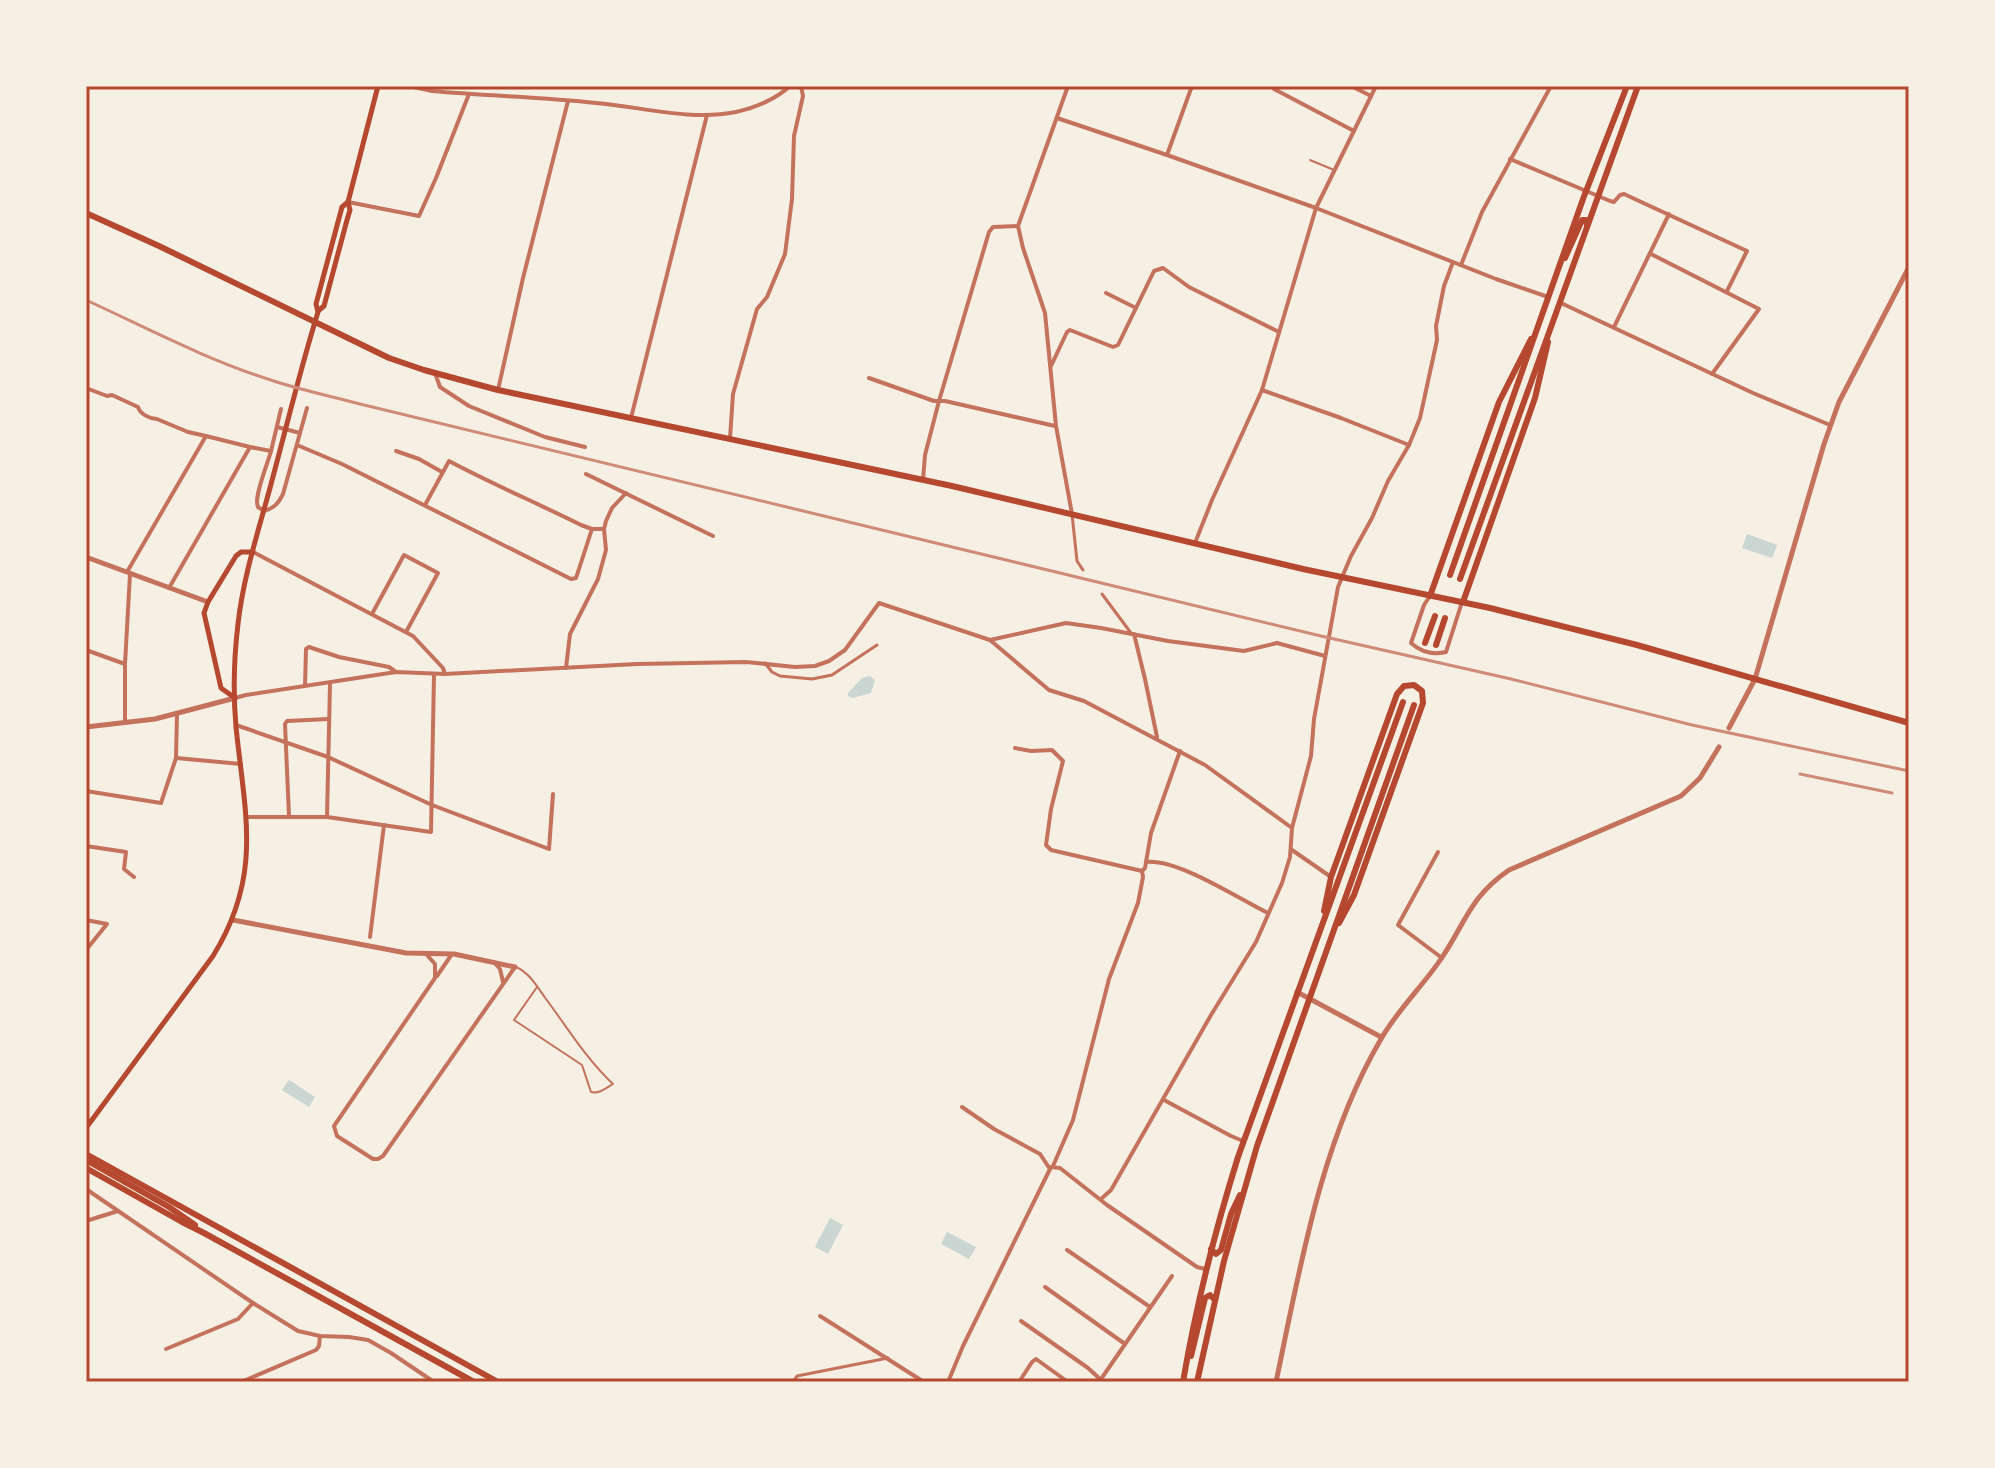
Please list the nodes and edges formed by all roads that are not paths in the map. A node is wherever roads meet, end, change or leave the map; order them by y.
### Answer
1 (378, 86) edge
2 (409, 86) edge
3 (790, 86) edge
4 (801, 86) edge
5 (1068, 86) edge
6 (1192, 86) edge
7 (1276, 86) edge
8 (1351, 86) edge
9 (1376, 86) edge
10 (1551, 86) edge
11 (1627, 86) edge
12 (1638, 86) edge
13 (469, 94) junction
14 (1371, 96) junction
15 (568, 101) junction
16 (707, 115) junction
17 (1057, 118) junction
18 (1354, 131) junction
19 (1167, 155) junction
20 (1510, 159) junction
21 (1310, 160) dead end
22 (1335, 171) junction
23 (1585, 191) junction
24 (1598, 196) junction
25 (348, 202) junction
26 (1316, 208) junction
27 (86, 213) edge
28 (1669, 214) junction
29 (1587, 225) junction
30 (1018, 226) junction
31 (1651, 254) junction
32 (1453, 262) junction
33 (1461, 265) junction
34 (1909, 267) edge
35 (1558, 271) junction
36 (1727, 291) junction
37 (1106, 293) dead end
38 (1548, 297) junction
39 (1559, 302) junction
40 (1136, 308) junction
41 (1541, 319) junction
42 (314, 322) junction
43 (1552, 323) junction
44 (1614, 327) junction
45 (1279, 332) junction
46 (1050, 369) junction
47 (435, 373) junction
48 (1712, 374) junction
49 (869, 378) dead end
50 (86, 388) edge
51 (498, 390) junction
52 (1262, 390) junction
53 (939, 401) junction
54 (307, 408) dead end
55 (281, 409) dead end
56 (631, 418) junction
57 (1830, 425) junction
58 (1056, 426) junction
59 (277, 427) junction
60 (300, 433) junction
61 (206, 436) junction
62 (730, 438) junction
63 (297, 445) junction
64 (1409, 445) junction
65 (250, 447) junction
66 (585, 447) dead end
67 (271, 451) junction
68 (396, 451) dead end
69 (442, 472) junction
70 (586, 474) dead end
71 (923, 480) junction
72 (626, 493) junction
73 (424, 505) junction
74 (264, 511) junction
75 (1072, 514) junction
76 (592, 529) junction
77 (604, 529) junction
78 (713, 536) dead end
79 (1195, 543) junction
80 (253, 552) junction
81 (86, 557) edge
82 (1083, 570) dead end
83 (128, 573) junction
84 (1450, 575) dead end
85 (1342, 576) junction
86 (1460, 579) dead end
87 (169, 588) junction
88 (1102, 594) dead end
89 (1430, 596) junction
90 (208, 602) junction
91 (1463, 602) junction
92 (372, 614) junction
93 (1435, 616) dead end
94 (1445, 618) dead end
95 (406, 632) junction
96 (1133, 634) junction
97 (990, 640) junction
98 (1425, 643) dead end
99 (877, 645) dead end
100 (1436, 645) dead end
101 (86, 650) edge
102 (1325, 656) junction
103 (765, 663) junction
104 (125, 664) junction
105 (566, 668) junction
106 (396, 672) junction
107 (445, 674) junction
108 (434, 675) junction
109 (1755, 679) junction
110 (330, 683) junction
111 (305, 686) junction
112 (235, 698) junction
113 (1403, 702) dead end
114 (1414, 705) dead end
115 (177, 714) junction
116 (328, 719) junction
117 (125, 723) junction
118 (1909, 723) edge
119 (236, 725) junction
120 (86, 727) edge
121 (1729, 728) dead end
122 (1157, 738) junction
123 (286, 743) junction
124 (1719, 747) dead end
125 (1015, 748) dead end
126 (1180, 751) junction
127 (328, 757) junction
128 (176, 758) junction
129 (241, 764) junction
130 (86, 791) edge
131 (553, 794) dead end
132 (432, 805) junction
133 (246, 817) junction
134 (289, 817) junction
135 (327, 817) junction
136 (384, 825) junction
137 (1292, 828) junction
138 (86, 846) edge
139 (1292, 850) junction
140 (1438, 852) dead end
141 (1146, 862) junction
142 (1142, 871) junction
143 (134, 877) dead end
144 (1331, 877) junction
145 (1269, 914) junction
146 (86, 920) edge
147 (233, 920) junction
148 (1321, 927) junction
149 (370, 937) dead end
150 (1330, 941) junction
151 (86, 950) edge
152 (452, 954) junction
153 (427, 955) junction
154 (1442, 958) junction
155 (494, 962) junction
156 (515, 967) junction
157 (435, 978) junction
158 (503, 985) junction
159 (537, 987) junction
160 (1297, 992) junction
161 (1309, 999) junction
162 (1381, 1037) junction
163 (1164, 1100) junction
164 (962, 1107) dead end
165 (86, 1128) edge
166 (1244, 1141) junction
167 (86, 1154) edge
168 (86, 1160) edge
169 (1052, 1167) junction
170 (86, 1168) edge
171 (1249, 1173) junction
172 (86, 1189) edge
173 (1101, 1199) junction
174 (118, 1211) junction
175 (86, 1221) edge
176 (204, 1233) junction
177 (1212, 1246) junction
178 (1067, 1250) dead end
179 (1206, 1269) junction
180 (1172, 1276) dead end
181 (1045, 1287) dead end
182 (1215, 1302) junction
183 (253, 1303) junction
184 (1150, 1307) junction
185 (820, 1316) dead end
186 (1021, 1321) dead end
187 (320, 1336) junction
188 (1125, 1344) junction
189 (166, 1349) dead end
190 (888, 1358) junction
191 (1183, 1378) edge
192 (1100, 1381) edge
193 (241, 1382) edge
194 (433, 1382) edge
195 (474, 1382) edge
196 (498, 1382) edge
197 (793, 1382) edge
198 (924, 1382) edge
199 (948, 1382) edge
200 (1019, 1382) edge
201 (1068, 1382) edge
202 (1197, 1382) edge
203 (1276, 1382) edge

1 - 25 main road
2 - 13 street
3 - 16 street
4 - 62 street
5 - 17 street
6 - 19 street
7 - 18 street
8 - 14 street
9 - 14 street
10 - 20 street
11 - 23 main road
12 - 24 main road
13 - 15 street
13 - 25 street
14 - 18 street
15 - 16 street
15 - 51 street
16 - 56 street
17 - 19 street
17 - 30 street
18 - 22 street
19 - 26 street
20 - 23 street
20 - 33 street
21 - 22 lane
22 - 26 street
23 - 24 street
23 - 35 main road
24 - 28 street
24 - 29 main road
25 - 42 main road
26 - 32 street
26 - 45 street
27 - 42 main road
28 - 31 street
28 - 36 street
29 - 35 main road
29 - 39 main road
30 - 46 street
30 - 53 street
31 - 36 street
31 - 44 street
32 - 33 street
32 - 64 street
33 - 38 street
34 - 57 street
35 - 38 main road
36 - 48 street
37 - 40 street
38 - 41 main road
39 - 43 main road
39 - 44 street
40 - 45 street
40 - 46 street
41 - 84 main road
41 - 89 main road
42 - 47 main road
42 - 74 main road
43 - 86 main road
43 - 91 main road
44 - 48 street
45 - 52 street
46 - 58 street
47 - 51 main road
47 - 66 street
48 - 57 street
49 - 53 street
50 - 61 street
51 - 56 main road
52 - 64 street
52 - 79 street
53 - 58 street
53 - 71 street
54 - 60 street
55 - 59 street
56 - 62 main road
57 - 109 street
58 - 75 street
59 - 60 street
59 - 67 street
60 - 63 street
61 - 65 street
61 - 83 street
62 - 71 main road
63 - 73 street
63 - 74 street
64 - 85 street
65 - 67 street
65 - 87 street
67 - 74 street
68 - 69 street
69 - 73 street
69 - 76 street
70 - 72 street
71 - 75 main road
72 - 77 street
72 - 78 street
73 - 76 street
74 - 80 main road
75 - 79 main road
75 - 82 street
76 - 77 street
77 - 105 street
79 - 85 main road
80 - 90 main road
80 - 92 street
80 - 112 main road
81 - 83 street
83 - 87 street
83 - 104 street
85 - 89 main road
85 - 102 street
87 - 90 street
88 - 96 street
89 - 91 main road
89 - 91 street
90 - 112 main road
91 - 109 main road
92 - 95 street
92 - 95 street
93 - 98 main road
94 - 100 main road
95 - 107 street
96 - 97 street
96 - 102 street
96 - 122 street
97 - 103 street
97 - 122 street
99 - 103 street
101 - 104 street
102 - 137 street
103 - 105 street
104 - 117 street
105 - 107 street
106 - 108 street
106 - 110 street
106 - 111 street
107 - 108 street
108 - 132 street
109 - 118 main road
109 - 121 street
110 - 111 street
110 - 116 street
111 - 112 street
112 - 115 street
112 - 119 main road
113 - 148 main road
114 - 150 main road
115 - 117 street
115 - 128 street
116 - 123 street
116 - 127 street
117 - 120 street
119 - 123 street
119 - 129 main road
122 - 126 street
123 - 127 street
123 - 134 street
124 - 154 street
125 - 142 street
126 - 137 street
126 - 141 street
127 - 132 street
127 - 135 street
128 - 129 street
128 - 130 street
129 - 133 main road
131 - 132 street
132 - 136 street
133 - 134 street
133 - 147 main road
134 - 135 street
135 - 136 street
136 - 149 street
137 - 139 street
138 - 143 street
139 - 144 street
139 - 145 street
140 - 154 street
141 - 142 street
141 - 145 street
142 - 169 street
144 - 148 main road
144 - 150 main road
145 - 163 street
146 - 151 street
147 - 153 street
147 - 165 main road
148 - 160 main road
150 - 161 main road
152 - 153 street
152 - 155 street
152 - 157 street
153 - 157 street
154 - 162 street
155 - 156 street
155 - 158 street
156 - 158 street
156 - 159 lane
157 - 158 street
159 - 159 lane
160 - 161 street
160 - 166 main road
161 - 162 street
161 - 171 main road
162 - 203 street
163 - 166 street
163 - 173 street
164 - 169 street
166 - 177 main road
167 - 196 main road
168 - 176 main road
169 - 173 street
169 - 199 street
170 - 176 main road
171 - 177 main road
171 - 182 main road
172 - 174 street
173 - 179 street
174 - 175 street
174 - 183 street
176 - 195 main road
177 - 179 main road
178 - 184 street
179 - 191 main road
180 - 184 street
181 - 188 street
182 - 191 main road
182 - 202 main road
183 - 187 street
183 - 189 street
184 - 188 street
185 - 190 street
186 - 192 street
187 - 193 street
187 - 194 street
188 - 192 street
190 - 197 street
190 - 198 street
200 - 201 street

